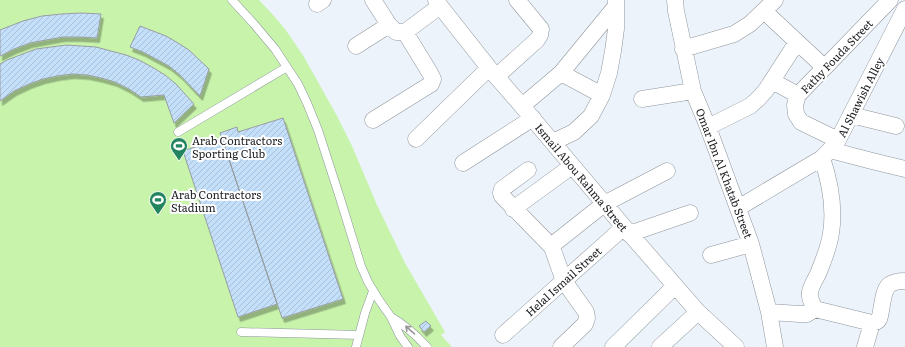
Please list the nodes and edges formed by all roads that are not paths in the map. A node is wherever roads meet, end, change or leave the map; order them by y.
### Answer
1 (232, 0) edge
2 (373, 0) edge
3 (517, 0) edge
4 (675, 0) edge
5 (890, 0) edge
6 (896, 0) edge
7 (438, 3) edge
8 (616, 3) edge
9 (769, 6) edge
10 (905, 7) edge
11 (389, 25) junction
12 (405, 32) junction
13 (797, 42) junction
14 (356, 46) dead end
15 (683, 49) junction
16 (286, 66) junction
17 (824, 67) junction
18 (493, 72) junction
19 (561, 73) junction
20 (772, 81) junction
21 (693, 91) junction
22 (602, 95) junction
23 (798, 95) junction
24 (642, 99) dead end
25 (522, 106) junction
26 (851, 115) junction
27 (533, 118) junction
28 (373, 120) dead end
29 (896, 126) dead end
30 (708, 127) junction
31 (178, 132) dead end
32 (416, 139) dead end
33 (553, 142) junction
34 (830, 149) junction
35 (463, 163) dead end
36 (572, 166) junction
37 (905, 169) edge
38 (528, 170) dead end
39 (667, 171) dead end
40 (604, 204) junction
41 (738, 208) junction
42 (514, 209) junction
43 (690, 213) dead end
44 (627, 230) junction
45 (751, 244) junction
46 (551, 246) junction
47 (711, 255) dead end
48 (564, 281) junction
49 (905, 281) edge
50 (675, 286) junction
51 (373, 291) junction
52 (815, 309) junction
53 (698, 312) junction
54 (769, 312) junction
55 (391, 317) junction
56 (872, 323) junction
57 (241, 332) dead end
58 (359, 335) junction
59 (503, 335) dead end
60 (669, 344) edge
61 (734, 346) edge
62 (356, 347) edge
63 (408, 347) edge
64 (427, 347) edge
65 (561, 347) edge
66 (613, 347) edge
67 (775, 347) edge
68 (864, 347) edge

1 - 16 lane
2 - 11 street
3 - 18 street
4 - 15 street, Omar Ibn Al Khatab Street
5 - 17 street, Fathy Fouda Street
6 - 10 street
7 - 12 street
7 - 18 street, Ismail Abou Rahma Street
8 - 19 street
8 - 22 street
9 - 13 street
9 - 15 street
10 - 26 street, Al Shawish Alley
11 - 12 street
11 - 14 street
12 - 28 street
13 - 17 street
13 - 20 street
15 - 21 street, Omar Ibn Al Khatab Street
16 - 31 lane
16 - 51 lane
17 - 23 street, Fathy Fouda Street
18 - 25 street, Ismail Abou Rahma Street
18 - 32 street
19 - 22 street
19 - 25 street
20 - 23 street
20 - 30 street
21 - 24 street
21 - 30 street, Omar Ibn Al Khatab Street
22 - 33 street
23 - 34 street, Fathy Fouda Street
25 - 27 street, Ismail Abou Rahma Street
26 - 29 street
26 - 34 street, Al Shawish Alley
27 - 33 street, Ismail Abou Rahma Street
27 - 35 street
30 - 41 street, Omar Ibn Al Khatab Street
33 - 36 street, Ismail Abou Rahma Street
34 - 37 street, Fathy Fouda Street
34 - 41 street
34 - 52 street
36 - 40 street, Ismail Abou Rahma Street
36 - 42 street
38 - 42 street
39 - 40 street
40 - 44 street, Ismail Abou Rahma Street
40 - 46 street
41 - 45 street, Omar Ibn Al Khatab Street
42 - 46 street
43 - 44 street
44 - 48 street, Helal Ismail Street
44 - 50 street, Ismail Abou Rahma Street
45 - 47 street
45 - 54 street, Omar Ibn Al Khatab Street
46 - 48 street
48 - 59 street, Helal Ismail Street
48 - 65 street
49 - 56 street
50 - 53 street, Ismail Abou Rahma Street
50 - 66 street
51 - 55 lane
51 - 58 lane
52 - 54 street
52 - 56 street
53 - 60 street
53 - 61 street, Ismail Abou Rahma Street
54 - 67 street, Omar Ibn Al Khatab Street
55 - 63 lane
64 -> 55 lane
56 - 68 street
57 - 58 lane
58 - 62 lane

